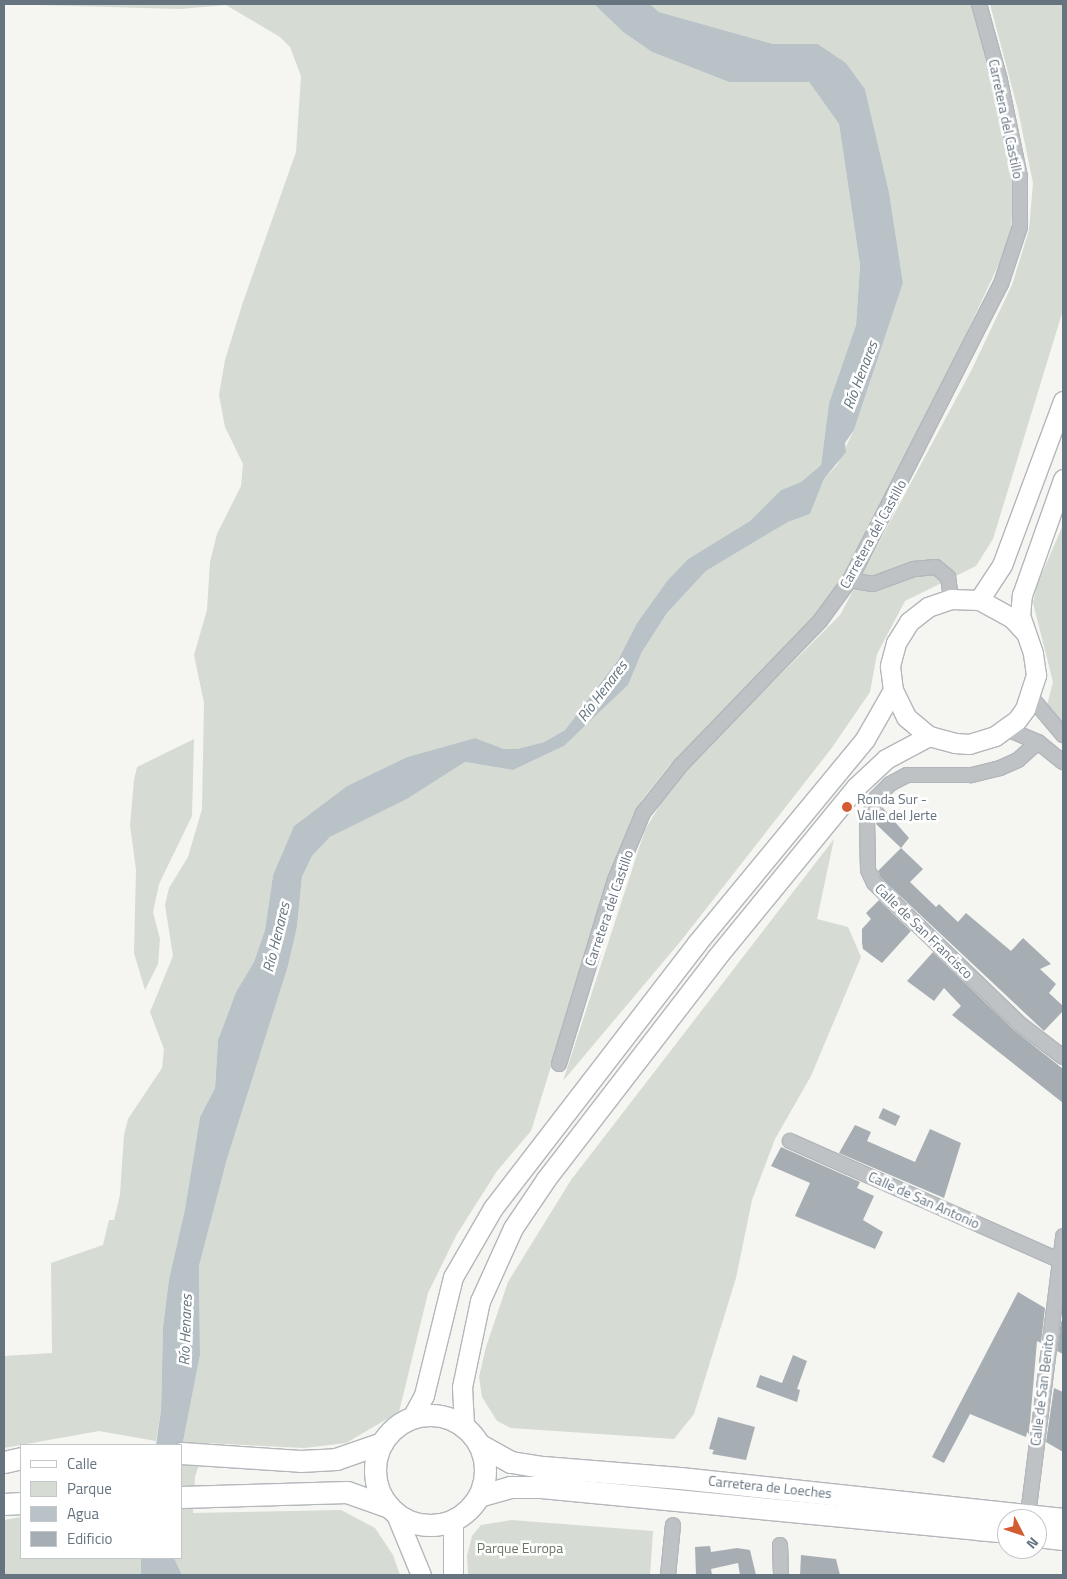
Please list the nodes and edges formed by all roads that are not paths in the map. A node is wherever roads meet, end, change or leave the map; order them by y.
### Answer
1 (979, 4) edge
2 (1063, 401) edge
3 (1063, 479) edge
4 (850, 580) junction
5 (950, 599) junction
6 (980, 600) junction
7 (1024, 632) junction
8 (893, 690) junction
9 (1031, 697) junction
10 (1007, 729) junction
11 (1063, 735) edge
12 (929, 736) junction
13 (1038, 742) junction
14 (1063, 762) edge
15 (1063, 1057) edge
16 (559, 1064) dead end
17 (790, 1141) dead end
18 (1063, 1236) edge
19 (1059, 1260) junction
20 (412, 1417) junction
21 (464, 1425) junction
22 (382, 1443) junction
23 (480, 1445) junction
24 (182, 1453) edge
25 (20, 1458) edge
26 (4, 1462) edge
27 (479, 1496) junction
28 (182, 1497) edge
29 (20, 1502) edge
30 (4, 1504) edge
31 (1029, 1509) edge
32 (392, 1510) junction
33 (997, 1512) edge
34 (1047, 1517) edge
35 (1063, 1519) edge
36 (453, 1521) junction
37 (673, 1525) dead end
38 (997, 1531) edge
39 (1047, 1537) edge
40 (1063, 1539) edge
41 (780, 1545) dead end
42 (421, 1575) edge
43 (453, 1575) edge
44 (668, 1575) edge
45 (781, 1575) edge

1 - 4 street, Carretera del Castillo
2 - 6 main road
3 - 7 main road
4 - 5 street
4 - 16 street, Carretera del Castillo
5 - 6 main road
5 - 8 main road
6 - 7 main road
7 - 9 main road
8 - 12 main road
8 - 20 main road
9 - 10 main road
9 - 11 street
10 - 12 main road
10 - 13 street
12 - 21 main road
13 - 14 street
13 - 15 street, Calle de San Francisco
17 - 19 street, Calle de San Antonio
18 - 19 street, Calle de San Benito
19 - 31 street, Calle de San Benito
20 - 21 main road
20 - 22 main road
21 - 23 main road
22 - 24 main road
22 - 32 main road
23 - 27 main road
23 - 33 main road, Carretera de Loeches
25 - 26 main road
27 - 36 main road
27 - 38 main road, Carretera de Loeches
28 - 32 main road
29 - 30 main road
32 - 36 main road
32 - 42 main road
34 - 35 main road, Carretera de Loeches
36 - 43 main road
37 - 44 street
39 - 40 main road
41 - 45 street

